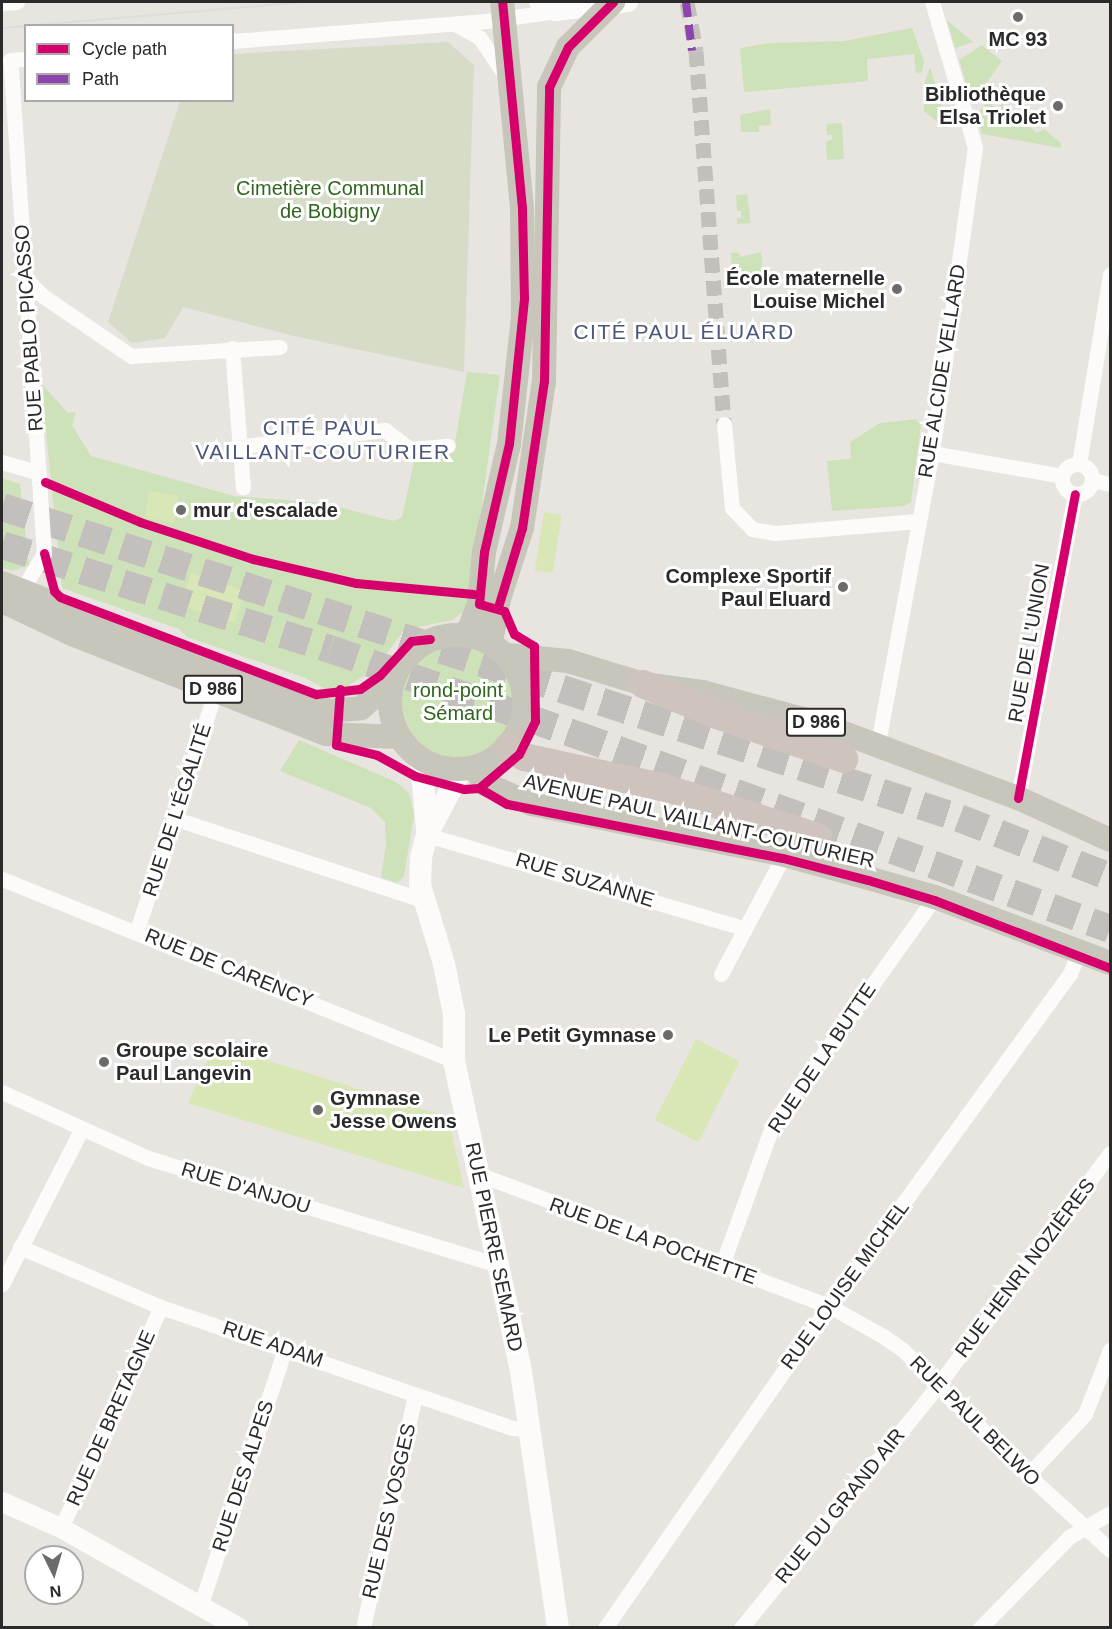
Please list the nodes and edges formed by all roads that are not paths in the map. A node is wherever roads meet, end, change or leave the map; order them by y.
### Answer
1 (17, 2) edge
2 (617, 2) edge
3 (933, 2) edge
4 (2, 3) edge
5 (548, 6) edge
6 (504, 10) edge
7 (453, 23) junction
8 (234, 41) edge
9 (18, 59) edge
10 (511, 84) junction
11 (1110, 275) edge
12 (27, 280) junction
13 (280, 347) dead end
14 (232, 348) junction
15 (724, 424) tunnel mouth
16 (242, 446) junction
17 (448, 446) dead end
18 (932, 453) junction
19 (2, 462) edge
20 (1079, 464) junction
21 (37, 472) junction
22 (1062, 476) junction
23 (1092, 480) junction
24 (1110, 484) edge
25 (243, 488) dead end
26 (1075, 494) junction
27 (917, 521) junction
28 (2, 583) edge
29 (13, 593) edge
30 (2, 601) edge
31 (467, 634) junction
32 (499, 649) junction
33 (393, 680) junction
34 (643, 684) junction
35 (216, 690) junction
36 (399, 737) junction
37 (878, 743) junction
38 (508, 747) junction
39 (421, 759) junction
40 (844, 759) dead end
41 (467, 769) junction
42 (1018, 798) junction
43 (176, 819) junction
44 (427, 835) junction
45 (818, 837) dead end
46 (1110, 840) edge
47 (784, 855) junction
48 (2, 879) edge
49 (935, 897) junction
50 (423, 900) junction
51 (743, 928) junction
52 (137, 930) junction
53 (1079, 951) junction
54 (1110, 963) edge
55 (721, 974) dead end
56 (454, 1061) junction
57 (2, 1092) edge
58 (81, 1130) junction
59 (1110, 1153) edge
60 (478, 1174) junction
61 (20, 1246) junction
62 (498, 1265) junction
63 (722, 1265) junction
64 (2, 1284) edge
65 (829, 1306) junction
66 (161, 1307) junction
67 (285, 1348) junction
68 (1110, 1350) edge
69 (939, 1384) junction
70 (415, 1395) junction
71 (530, 1429) junction
72 (1029, 1475) junction
73 (2, 1502) edge
74 (1110, 1513) edge
75 (61, 1528) junction
76 (1087, 1528) junction
77 (1110, 1550) edge
78 (201, 1605) junction
79 (608, 1623) edge
80 (239, 1628) edge
81 (363, 1628) edge
82 (558, 1628) edge
83 (741, 1628) edge
84 (980, 1628) edge

1 - 4 street
2 - 5 street
2 - 32 main road
3 - 18 street, RUE ALCIDE VELLARD
5 - 6 street
6 - 7 street
6 - 10 main road
7 - 8 street
7 - 10 street
9 - 12 street, RUE PABLO PICASSO
10 - 31 main road
11 - 20 street
12 - 14 street
12 - 21 street, RUE PABLO PICASSO
13 - 14 street
14 - 16 street
15 - 27 street
16 - 17 street
16 - 25 street
18 - 22 street
18 - 27 street, RUE ALCIDE VELLARD
19 - 21 street
20 - 22 street
20 - 23 street
21 - 29 street, RUE PABLO PICASSO
22 - 26 street
23 - 24 street
23 - 26 street
26 - 42 street, RUE DE L'UNION
27 - 37 street, RUE ALCIDE VELLARD
28 - 29 main road, D 986
29 - 33 main road, D 986
30 - 35 main road, D 986
31 - 32 main road
31 - 33 main road
32 - 34 main road, D 986
32 - 38 main road
33 - 36 main road
34 - 37 main road, D 986
34 - 40 highway
35 - 36 main road, D 986
35 - 43 street, RUE DE L'ÉGALITÉ
36 - 39 main road
37 - 42 main road, D 986
38 - 41 main road
38 - 45 highway
39 - 41 main road
39 - 44 main road, RUE PIERRE SEMARD
41 - 44 main road, RUE PIERRE SEMARD
41 - 47 main road, AVENUE PAUL VAILLANT-COUTURIER
42 - 46 main road, D 986
43 - 50 street
43 - 52 street, RUE DE L'ÉGALITÉ
44 - 50 main road, RUE PIERRE SEMARD
44 - 51 street, RUE SUZANNE
47 - 49 main road, AVENUE PAUL VAILLANT-COUTURIER
47 - 51 street
48 - 52 street, RUE DE CARENCY
49 - 53 main road, AVENUE PAUL VAILLANT-COUTURIER
49 - 63 street, RUE DE LA BUTTE
50 - 56 main road, RUE PIERRE SEMARD
51 - 55 street
52 - 56 street, RUE DE CARENCY
53 - 54 main road, AVENUE PAUL VAILLANT-COUTURIER
53 - 65 street, RUE LOUISE MICHEL
56 - 60 main road, RUE PIERRE SEMARD
57 - 58 street, RUE D'ANJOU
58 - 61 street
58 - 62 street, RUE D'ANJOU
59 - 69 street, RUE HENRI NOZIÈRES
60 - 62 main road, RUE PIERRE SEMARD
60 - 63 street, RUE DE LA POCHETTE
61 - 64 street
61 - 66 street, RUE ADAM
62 - 71 main road, RUE PIERRE SEMARD
63 - 65 street, RUE DE LA POCHETTE
65 - 69 street, RUE PAUL BELWO
65 - 79 street, RUE LOUISE MICHEL
66 - 67 street, RUE ADAM
66 - 75 street, RUE DE BRETAGNE
67 - 70 street, RUE ADAM
67 - 78 street, RUE DES ALPES
68 - 72 street
69 - 72 street, RUE PAUL BELWO
69 - 83 street, RUE DU GRAND AIR
70 - 71 street, RUE ADAM
70 - 81 street, RUE DES VOSGES
71 - 82 main road, RUE PIERRE SEMARD
72 - 76 street, RUE PAUL BELWO
73 - 75 street
74 - 76 street
75 - 78 street
76 - 77 street, RUE PAUL BELWO
76 - 84 street
78 - 80 street

